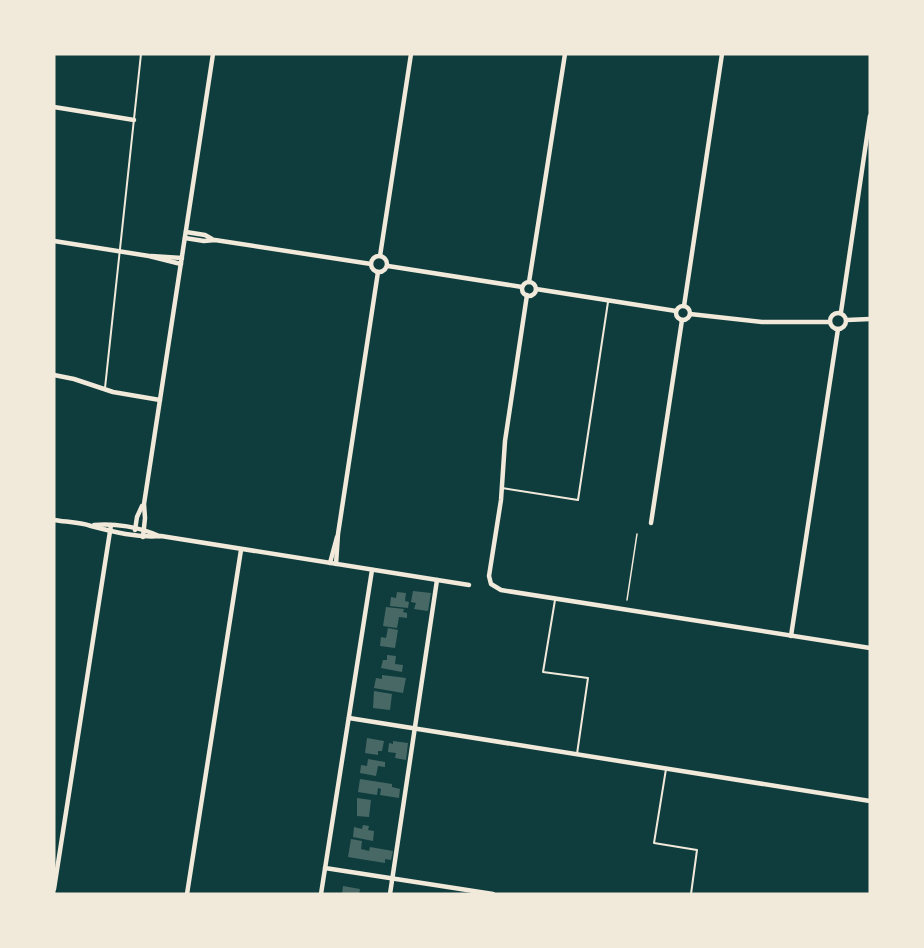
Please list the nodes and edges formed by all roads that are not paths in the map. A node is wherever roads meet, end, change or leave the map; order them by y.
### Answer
1 (141, 54) edge
2 (213, 54) edge
3 (411, 54) edge
4 (565, 54) edge
5 (722, 54) edge
6 (54, 107) edge
7 (870, 116) edge
8 (134, 120) junction
9 (186, 235) junction
10 (54, 241) edge
11 (120, 252) junction
12 (380, 256) junction
13 (182, 261) junction
14 (371, 264) junction
15 (388, 266) junction
16 (378, 272) junction
17 (530, 282) junction
18 (522, 287) junction
19 (536, 289) junction
20 (527, 296) junction
21 (608, 302) junction
22 (684, 306) junction
23 (676, 311) junction
24 (841, 312) junction
25 (690, 314) junction
26 (870, 319) edge
27 (682, 320) junction
28 (847, 320) junction
29 (830, 322) junction
30 (837, 329) junction
31 (54, 375) edge
32 (105, 390) junction
33 (160, 400) junction
34 (502, 488) junction
35 (144, 504) junction
36 (54, 520) edge
37 (651, 523) dead end
38 (111, 525) junction
39 (91, 526) junction
40 (136, 529) junction
41 (144, 530) junction
42 (110, 532) junction
43 (135, 535) junction
44 (143, 537) junction
45 (160, 537) junction
46 (241, 550) junction
47 (333, 564) junction
48 (372, 570) junction
49 (437, 580) junction
50 (469, 585) dead end
51 (555, 598) junction
52 (791, 636) junction
53 (870, 648) edge
54 (349, 718) junction
55 (415, 729) junction
56 (577, 754) junction
57 (666, 768) junction
58 (870, 801) edge
59 (325, 868) junction
60 (393, 879) junction
61 (54, 889) edge
62 (188, 894) edge
63 (321, 894) edge
64 (390, 894) edge
65 (493, 894) edge
66 (690, 894) edge

1 - 8 lane
2 - 9 street
3 - 12 street
4 - 17 street
5 - 22 street
6 - 8 street
7 - 24 street
8 - 11 lane
9 - 13 street
9 - 14 street
10 - 11 street
11 - 13 street
11 - 32 lane
12 - 14 street
12 - 15 street
13 - 33 street
14 - 16 street
15 - 16 street
15 - 18 street
16 - 47 street
17 - 18 street
17 - 19 street
18 - 20 street
19 - 20 street
19 - 21 street
20 - 34 street
21 - 23 street
21 - 34 lane
22 - 23 street
22 - 25 street
23 - 27 street
24 - 28 street
24 - 29 street
25 - 27 street
25 - 29 street
26 - 28 street
27 - 37 street
28 - 30 street
29 - 30 street
30 - 52 street
31 - 32 street
32 - 33 street
33 - 35 street
34 - 51 street
35 - 40 street
35 - 41 street
36 - 39 street
38 - 39 street
38 - 40 street
38 - 42 street
39 - 42 street
40 - 41 street
40 - 43 street
41 - 44 street
41 - 45 street
42 - 43 street
42 - 61 street
43 - 44 street
44 - 45 street
45 - 46 street
46 - 47 street
46 - 62 street
47 - 48 street
48 - 49 street
48 - 54 street
49 - 50 street
49 - 55 street
51 - 52 street
51 - 56 lane
52 - 53 street
54 - 55 street
54 - 59 street
55 - 56 street
55 - 60 street
56 - 57 street
57 - 58 street
57 - 66 lane
59 - 60 street
59 - 63 street
60 - 64 street
60 - 65 street

